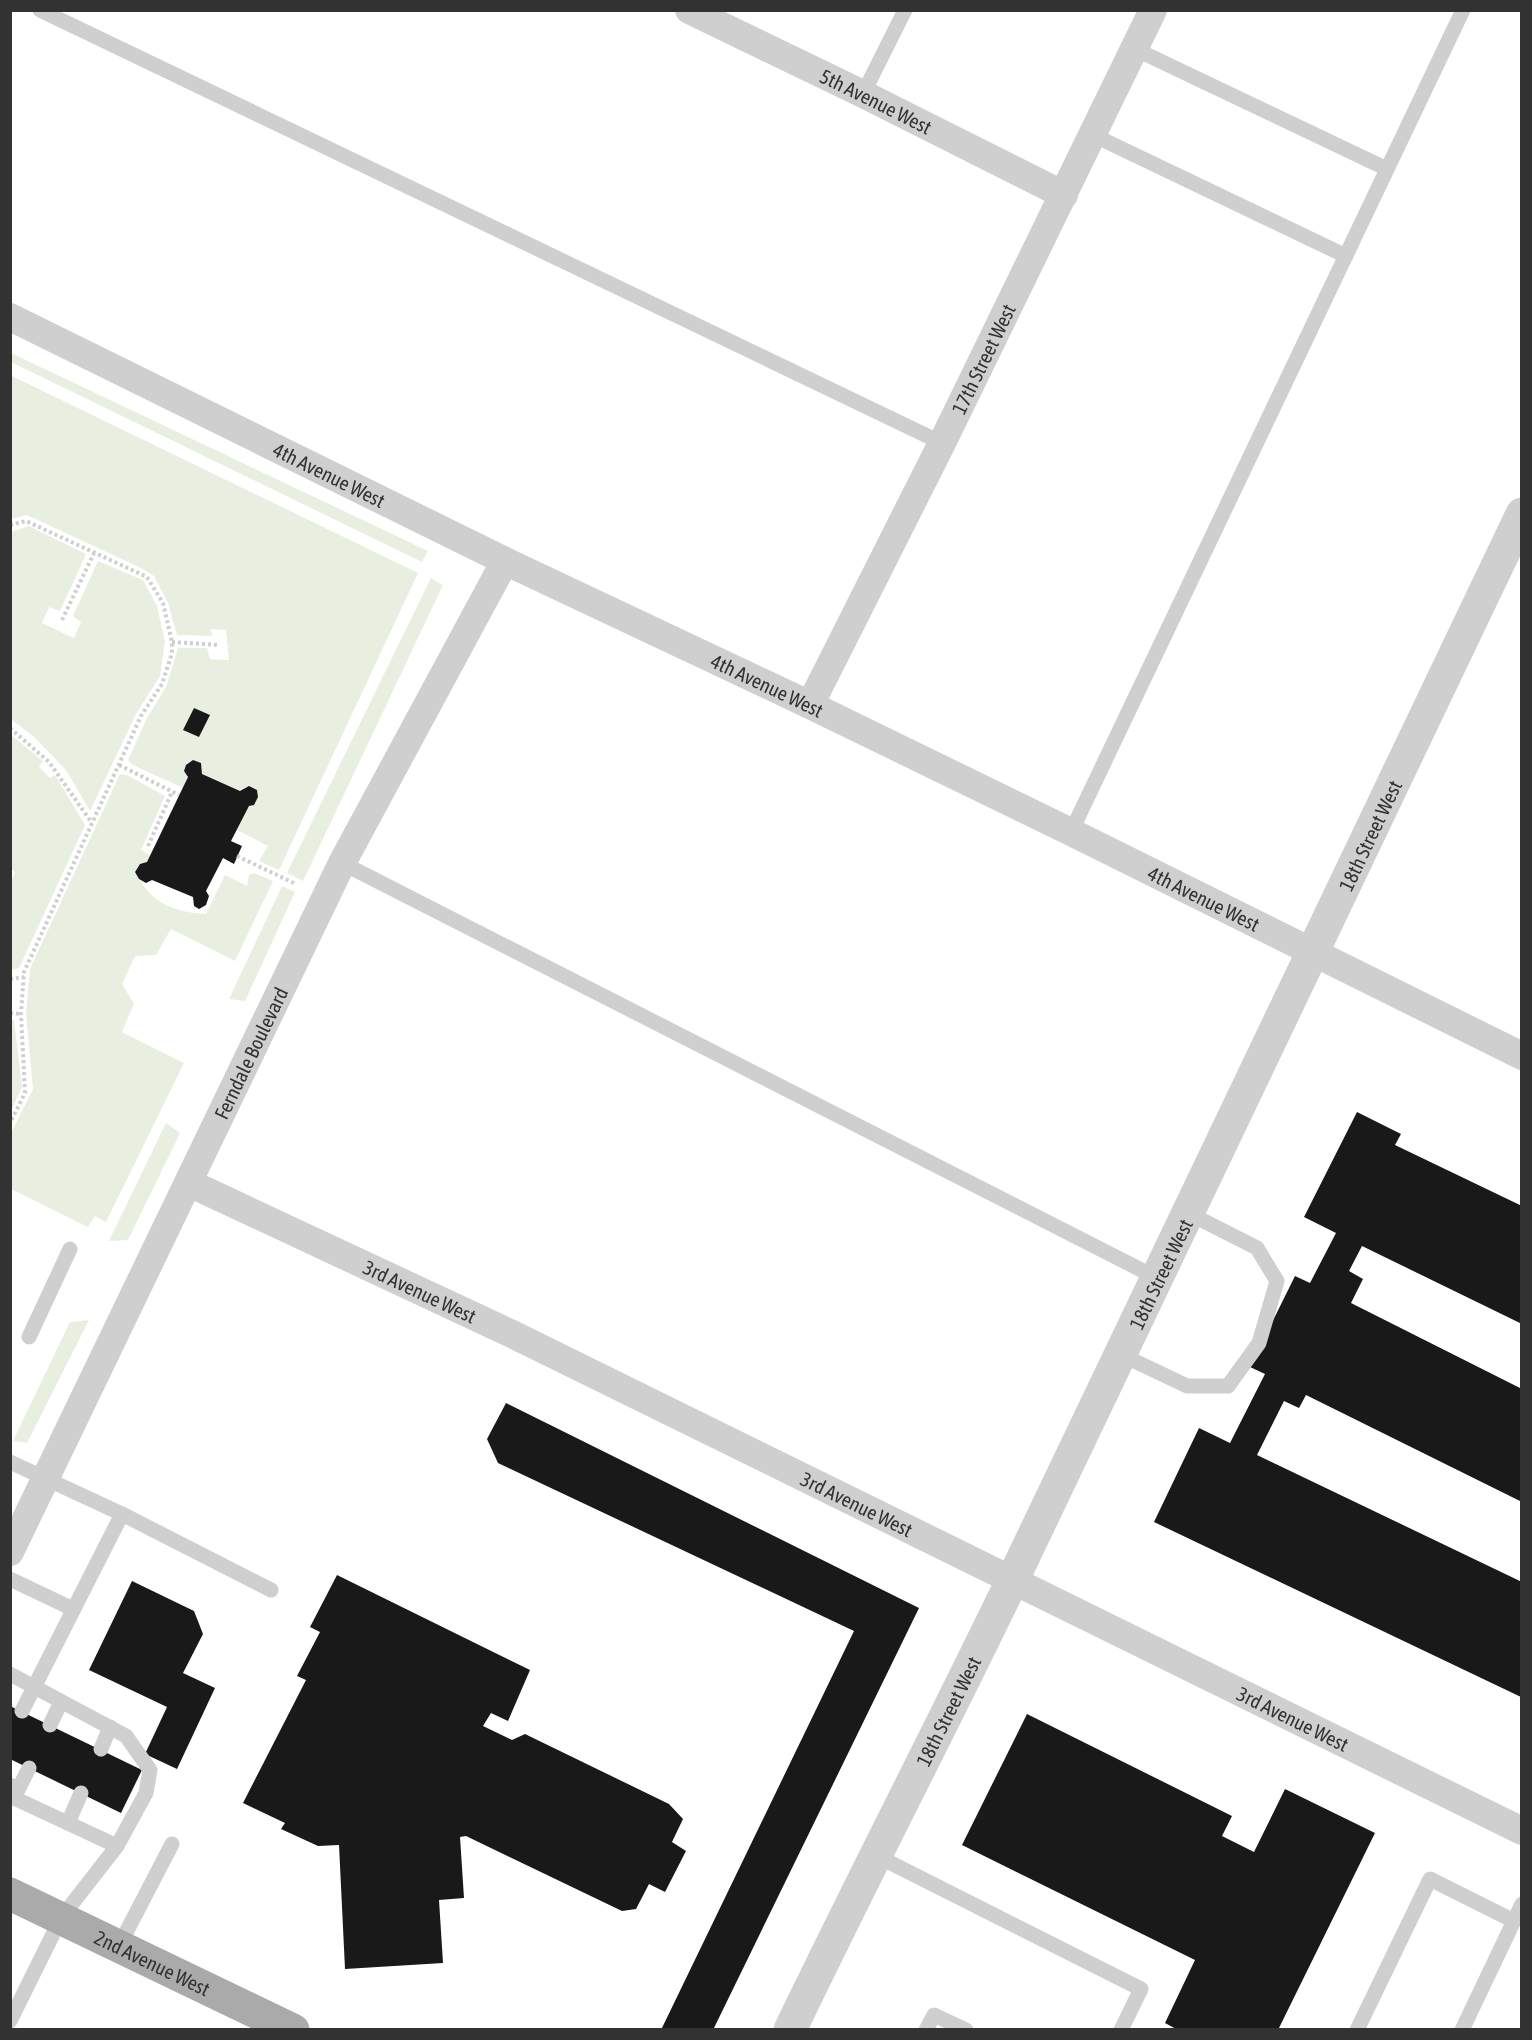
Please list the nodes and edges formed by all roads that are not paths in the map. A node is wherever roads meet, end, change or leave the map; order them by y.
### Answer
1 (40, 10) edge
2 (688, 10) edge
3 (905, 10) edge
4 (1153, 10) edge
5 (1463, 10) edge
6 (1135, 49) junction
7 (863, 94) junction
8 (1093, 135) junction
9 (1387, 169) junction
10 (1064, 195) junction
11 (1346, 256) junction
12 (10, 317) edge
13 (942, 443) junction
14 (1521, 514) edge
15 (505, 561) junction
16 (810, 705) junction
17 (1071, 832) junction
18 (342, 863) junction
19 (1314, 952) junction
20 (1521, 1056) edge
21 (189, 1183) junction
22 (1190, 1214) junction
23 (70, 1249) dead end
24 (1159, 1280) junction
25 (28, 1337) dead end
26 (1122, 1355) junction
27 (10, 1462) edge
28 (47, 1478) junction
29 (122, 1514) junction
30 (10, 1552) edge
31 (10, 1579) edge
32 (1012, 1580) junction
33 (271, 1590) dead end
34 (73, 1609) junction
35 (10, 1674) edge
36 (33, 1687) junction
37 (61, 1702) junction
38 (22, 1712) dead end
39 (50, 1725) dead end
40 (110, 1727) junction
41 (101, 1749) dead end
42 (29, 1768) dead end
43 (12, 1792) edge
44 (81, 1793) dead end
45 (68, 1823) junction
46 (1521, 1831) edge
47 (172, 1844) dead end
48 (117, 1846) junction
49 (875, 1855) junction
50 (10, 1894) edge
51 (1521, 1905) edge
52 (61, 1918) junction
53 (1514, 1921) junction
54 (119, 1946) junction
55 (10, 2021) edge
56 (799, 2027) edge
57 (293, 2030) edge
58 (926, 2030) edge
59 (966, 2030) edge
60 (1121, 2030) edge
61 (1357, 2030) edge
62 (1462, 2030) edge

1 - 13 lane
2 - 7 street, 5th Avenue West
3 - 7 lane
4 - 6 street, 17th Street West
5 - 9 lane
6 - 8 street, 17th Street West
6 - 9 lane
7 - 10 street, 5th Avenue West
8 - 10 street, 17th Street West
8 - 11 lane
9 - 11 lane
10 - 13 street, 17th Street West
11 - 17 lane
12 - 15 street, 4th Avenue West
13 - 16 street, 17th Street West
14 - 19 street, 18th Street West
15 - 16 street, 4th Avenue West
15 - 18 street, Ferndale Boulevard
16 - 17 street, 4th Avenue West
17 - 19 street, 4th Avenue West
18 - 21 street, Ferndale Boulevard
18 - 24 lane
19 - 20 street, 4th Avenue West
19 - 22 street, 18th Street West
21 - 28 street, Ferndale Boulevard
21 - 32 street, 3rd Avenue West
22 - 24 street, 18th Street West
22 - 26 lane
23 - 25 lane
24 - 26 street, 18th Street West
26 - 32 street, 18th Street West
27 - 28 lane
28 - 29 lane
28 - 30 street, Ferndale Boulevard
29 - 33 lane
29 - 34 lane
31 - 34 lane
32 - 46 street, 3rd Avenue West
32 - 49 street, 18th Street West
34 - 36 lane
35 - 36 lane
36 - 37 lane
36 - 38 lane
37 - 39 lane
37 - 40 lane
40 - 41 lane
40 - 48 lane
42 - 43 lane
43 - 45 lane
44 - 45 lane
45 - 48 lane
47 - 54 lane
48 - 52 lane
49 - 56 street, 18th Street West
49 - 60 lane
50 - 52 main road, 2nd Avenue West
51 - 53 lane
52 - 54 main road, 2nd Avenue West
52 - 55 lane
53 - 61 lane
53 - 62 lane
54 - 57 main road, 2nd Avenue West
58 - 59 lane

